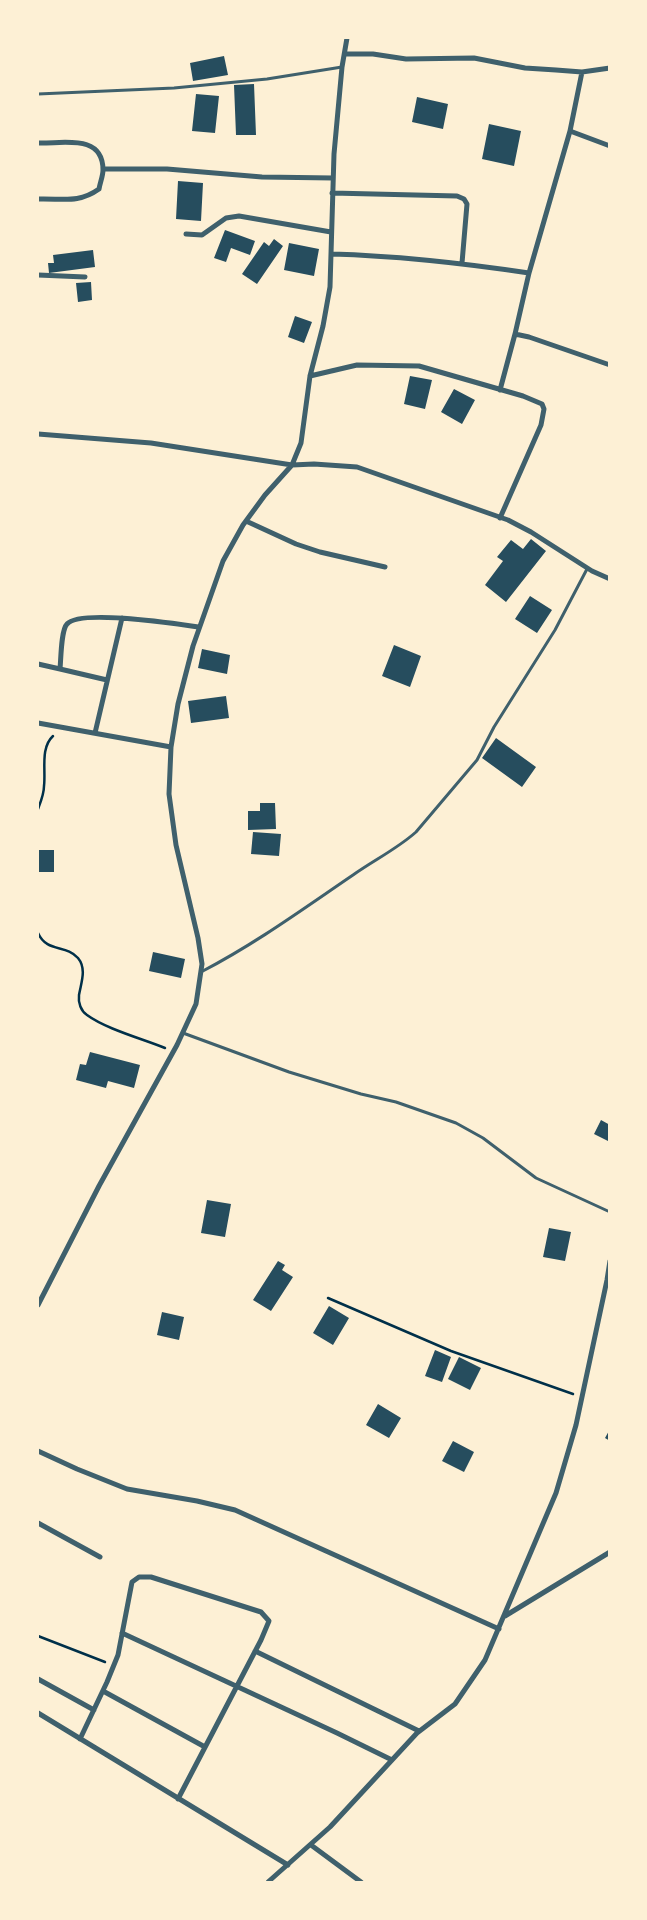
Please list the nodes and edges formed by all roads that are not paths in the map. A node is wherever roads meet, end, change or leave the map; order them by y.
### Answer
1 (348, 38) edge
2 (345, 54) junction
3 (342, 67) junction
4 (610, 68) edge
5 (582, 72) junction
6 (38, 94) edge
7 (570, 131) junction
8 (38, 143) edge
9 (610, 146) edge
10 (103, 169) junction
11 (333, 178) junction
12 (332, 193) junction
13 (38, 199) edge
14 (331, 232) junction
15 (186, 234) dead end
16 (332, 254) junction
17 (462, 263) junction
18 (529, 273) junction
19 (38, 275) edge
20 (85, 278) dead end
21 (514, 334) junction
22 (610, 364) edge
23 (310, 376) junction
24 (500, 390) junction
25 (38, 434) edge
26 (292, 464) junction
27 (500, 518) junction
28 (246, 521) junction
29 (386, 567) dead end
30 (588, 568) junction
31 (610, 579) edge
32 (122, 618) junction
33 (199, 626) junction
34 (38, 664) edge
35 (60, 669) junction
36 (107, 680) junction
37 (38, 724) edge
38 (95, 732) junction
39 (171, 747) junction
40 (201, 972) junction
41 (183, 1033) junction
42 (610, 1212) edge
43 (610, 1261) edge
44 (608, 1281) edge
45 (38, 1305) edge
46 (38, 1451) edge
47 (38, 1523) edge
48 (610, 1552) edge
49 (100, 1557) dead end
50 (504, 1616) junction
51 (499, 1628) junction
52 (122, 1634) junction
53 (255, 1651) junction
54 (38, 1679) edge
55 (236, 1687) junction
56 (103, 1691) junction
57 (94, 1710) junction
58 (38, 1713) edge
59 (419, 1731) junction
60 (80, 1739) junction
61 (205, 1747) junction
62 (392, 1760) junction
63 (178, 1799) junction
64 (311, 1845) junction
65 (288, 1865) junction
66 (268, 1882) edge
67 (361, 1882) edge

1 - 2 street
2 - 3 street
2 - 5 street
3 - 6 lane
3 - 11 street
4 - 5 street
5 - 7 street
7 - 9 street
7 - 18 street
8 - 10 street
10 - 11 street
10 - 13 street
11 - 12 street
12 - 14 street
12 - 17 street
14 - 15 street
14 - 16 street
16 - 17 street
16 - 23 street
17 - 18 street
18 - 21 street
19 - 20 street
21 - 22 street
21 - 24 street
23 - 24 street
23 - 26 street
24 - 27 street
25 - 26 street
26 - 27 street
26 - 28 street
27 - 30 street
28 - 29 street
28 - 33 street
30 - 31 street
30 - 40 lane
32 - 33 street
32 - 35 street
32 - 36 street
33 - 39 street
34 - 35 street
35 - 36 street
36 - 38 street
37 - 38 street
38 - 39 street
39 - 40 street
40 - 41 street
41 - 42 lane
41 - 45 street
43 - 44 street
44 - 50 street
46 - 51 street
47 - 49 street
48 - 50 street
50 - 51 street
51 - 59 street
52 - 53 street
52 - 55 street
52 - 56 street
53 - 55 street
53 - 59 street
54 - 57 street
55 - 61 street
55 - 62 street
56 - 57 street
56 - 61 street
57 - 60 street
58 - 60 street
59 - 62 street
60 - 63 street
61 - 63 street
62 - 64 street
63 - 65 street
64 - 65 street
64 - 67 street
65 - 66 street

